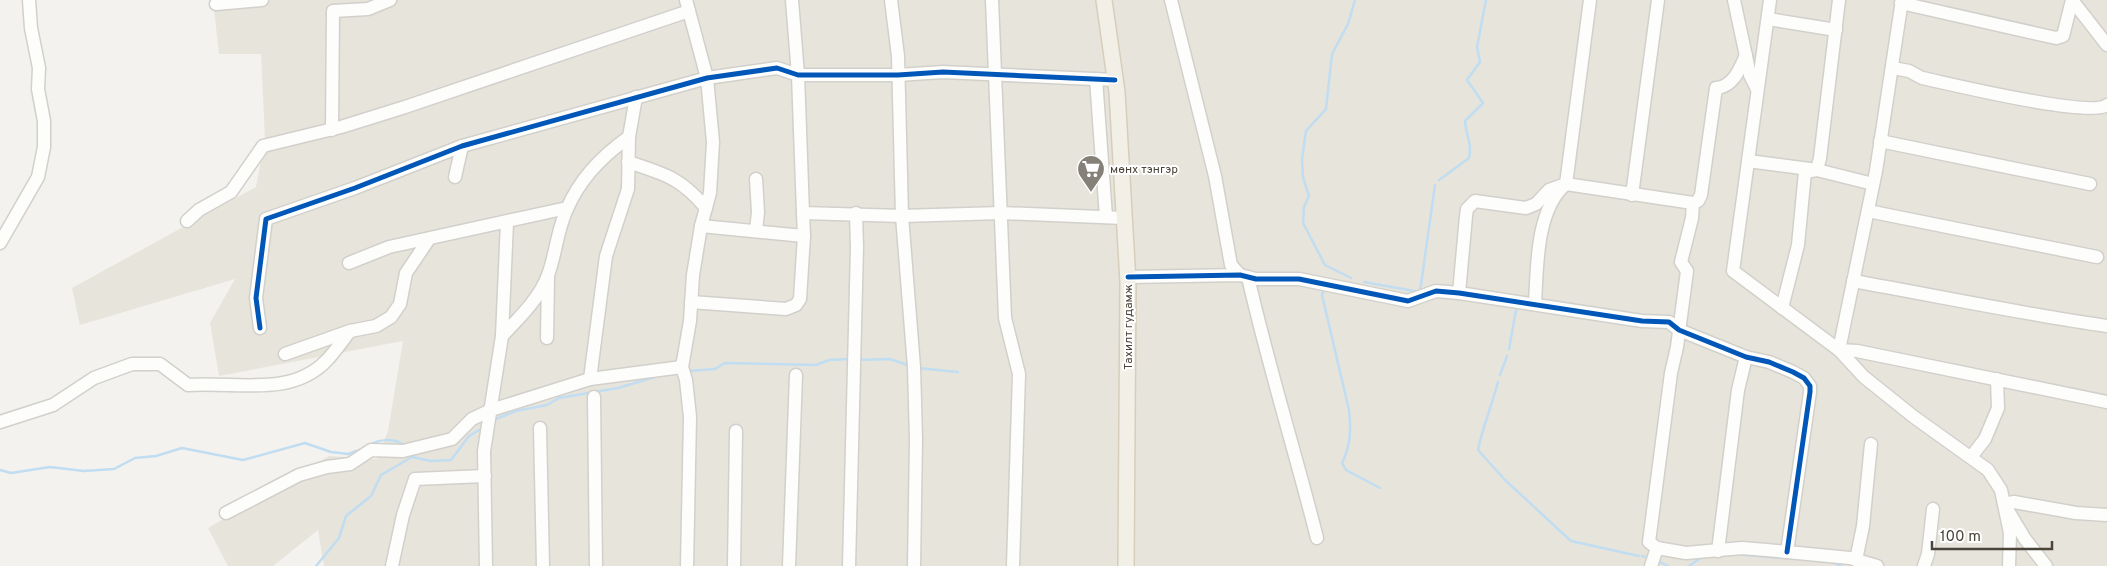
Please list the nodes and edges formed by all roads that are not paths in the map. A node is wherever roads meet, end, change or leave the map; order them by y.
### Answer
1 (29, 0) edge
2 (262, 0) edge
3 (390, 0) edge
4 (792, 0) edge
5 (891, 0) edge
6 (992, 0) edge
7 (1104, 0) edge
8 (1171, 0) edge
9 (1590, 0) edge
10 (1658, 0) edge
11 (1734, 0) edge
12 (1770, 0) edge
13 (1839, 0) edge
14 (2072, 0) edge
15 (1901, 1) edge
16 (216, 4) dead end
17 (331, 5) edge
18 (688, 5) edge
19 (1768, 19) junction
20 (1836, 30) junction
21 (2107, 45) edge
22 (1746, 55) junction
23 (1893, 68) junction
24 (798, 75) junction
25 (898, 75) junction
26 (997, 75) junction
27 (708, 78) junction
28 (1096, 79) junction
29 (1115, 80) junction
30 (1757, 89) junction
31 (636, 97) junction
32 (2107, 105) edge
33 (332, 130) junction
34 (629, 137) junction
35 (1880, 141) junction
36 (462, 146) junction
37 (1748, 161) junction
38 (628, 162) junction
39 (1817, 170) junction
40 (455, 178) dead end
41 (756, 179) dead end
42 (1566, 184) junction
43 (1874, 184) junction
44 (2090, 184) dead end
45 (1632, 195) junction
46 (1692, 203) junction
47 (567, 208) junction
48 (706, 208) junction
49 (1868, 211) junction
50 (803, 213) junction
51 (1001, 213) junction
52 (856, 214) junction
53 (902, 216) junction
54 (1106, 217) junction
55 (1124, 218) junction
56 (187, 221) dead end
57 (507, 222) junction
58 (701, 226) junction
59 (756, 231) junction
60 (804, 236) junction
61 (429, 239) junction
62 (0, 243) edge
63 (2097, 256) dead end
64 (349, 263) dead end
65 (548, 275) junction
66 (1244, 276) junction
67 (1128, 277) junction
68 (1853, 281) junction
69 (1459, 293) junction
70 (691, 302) junction
71 (1536, 304) junction
72 (1782, 308) junction
73 (2107, 326) edge
74 (260, 328) dead end
75 (1679, 330) junction
76 (350, 331) junction
77 (502, 336) junction
78 (548, 338) dead end
79 (1839, 350) junction
80 (284, 354) dead end
81 (1746, 357) junction
82 (682, 367) junction
83 (796, 375) dead end
84 (590, 379) junction
85 (1997, 379) junction
86 (594, 397) dead end
87 (2107, 402) edge
88 (491, 410) junction
89 (0, 422) edge
90 (540, 428) dead end
91 (736, 431) dead end
92 (1871, 444) dead end
93 (1972, 457) junction
94 (485, 476) junction
95 (2004, 504) junction
96 (1932, 509) dead end
97 (226, 514) dead end
98 (2107, 515) edge
99 (1317, 538) dead end
100 (2025, 539) junction
101 (1657, 548) junction
102 (1718, 551) junction
103 (1787, 552) junction
104 (1856, 560) junction
105 (2009, 560) edge
106 (392, 566) edge
107 (486, 566) edge
108 (543, 566) edge
109 (596, 566) edge
110 (687, 566) edge
111 (734, 566) edge
112 (788, 566) edge
113 (848, 566) edge
114 (914, 566) edge
115 (1013, 566) edge
116 (1126, 566) edge
117 (1651, 566) edge
118 (1877, 566) edge
119 (1924, 566) edge
120 (2046, 566) edge

1 - 62 street
2 - 16 street
3 - 17 street
4 - 24 street
5 - 25 street
6 - 26 street
7 - 29 main road, Тахилт гудамж
8 - 66 street
9 - 42 street
10 - 45 street
11 - 22 street
12 - 19 street
13 - 20 street
14 - 15 street
14 - 21 street
15 - 23 street
17 - 33 street
18 - 27 street
18 - 33 street
19 - 20 street
19 - 30 street
20 - 39 street
22 - 30 street
22 - 46 street
23 - 32 street
23 - 35 street
24 - 25 street
24 - 27 street
24 - 50 street
25 - 26 street
25 - 53 street
26 - 28 street
26 - 51 street
27 - 31 street
27 - 48 street
28 - 29 street
28 - 54 street
29 - 55 main road, Тахилт гудамж
30 - 37 street
31 - 34 street
31 - 36 street
33 - 56 street
34 - 38 street
34 - 47 street
35 - 43 street
35 - 44 street
36 - 40 street
36 - 74 street
37 - 39 street
37 - 72 street
38 - 48 street
38 - 84 street
39 - 43 street
39 - 72 street
41 - 59 street
42 - 45 street
42 - 69 street
42 - 71 street
43 - 49 street
45 - 46 street
46 - 75 street
47 - 57 street
47 - 65 street
48 - 58 street
49 - 63 street
49 - 68 street
50 - 52 street
50 - 60 street
51 - 53 street
51 - 54 street
51 - 115 street
52 - 53 street
52 - 113 street
53 - 114 street
54 - 55 street
55 - 67 main road, Тахилт гудамж
57 - 61 street
57 - 77 street
58 - 59 street
58 - 70 street
59 - 60 street
60 - 70 street
61 - 64 street
61 - 76 street
65 - 77 street
65 - 78 street
66 - 67 street
66 - 69 street
66 - 99 street
67 - 116 main road, Тахилт гудамж
68 - 73 street
68 - 79 street
69 - 71 street
70 - 82 street
71 - 75 street
72 - 79 street
75 - 81 street
75 - 101 street
76 - 80 street
76 - 89 street
77 - 88 street
79 - 85 street
79 - 93 street
81 - 102 street
81 - 103 street
82 - 84 street
82 - 110 street
83 - 112 street
84 - 88 street
85 - 87 street
85 - 93 street
86 - 109 street
88 - 94 street
88 - 97 street
90 - 108 street
91 - 111 street
92 - 104 street
93 - 95 street
94 - 106 street
94 - 107 street
95 - 98 street
95 - 100 street
95 - 105 street
96 - 119 street
100 - 105 street
100 - 120 street
101 - 102 street
101 - 117 street
102 - 103 street
103 - 104 street
104 - 118 street

